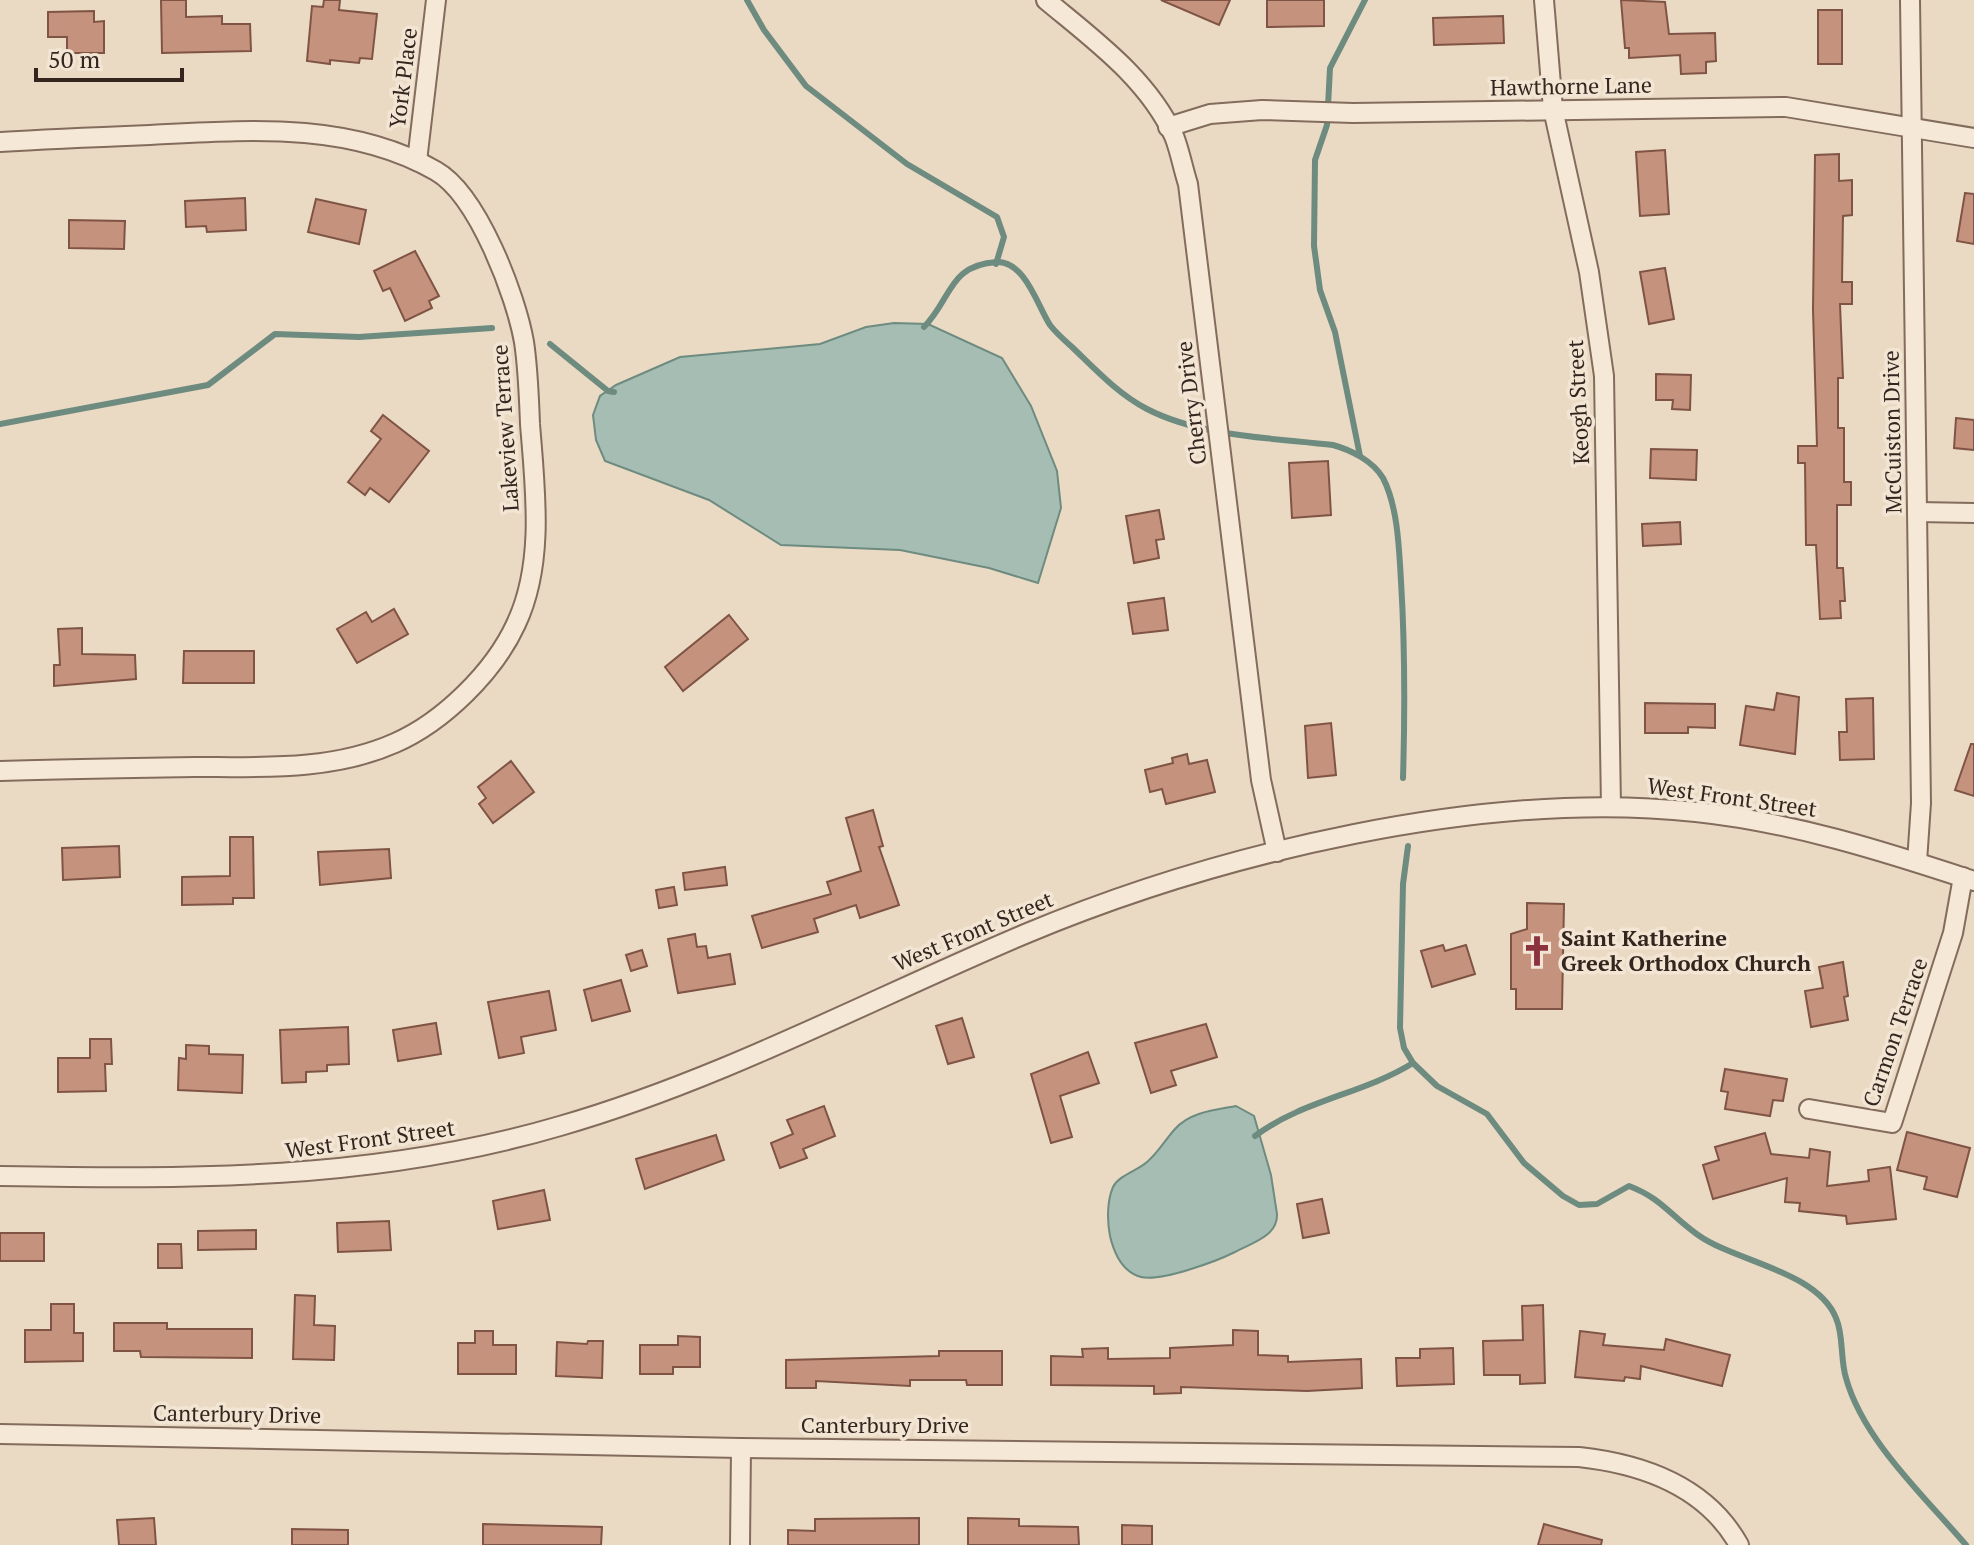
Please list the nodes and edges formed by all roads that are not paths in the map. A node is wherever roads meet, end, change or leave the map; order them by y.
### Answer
1 (436, 0) edge
2 (1046, 0) edge
3 (1544, 0) edge
4 (1910, 0) edge
5 (1553, 109) junction
6 (1912, 125) junction
7 (1168, 127) junction
8 (1974, 138) edge
9 (0, 142) edge
10 (417, 161) junction
11 (1917, 512) junction
12 (1974, 513) edge
13 (0, 771) edge
14 (1611, 807) junction
15 (1277, 852) junction
16 (1917, 862) junction
17 (1969, 879) edge
18 (1809, 1109) dead end
19 (0, 1176) edge
20 (0, 1434) edge
21 (741, 1448) junction
22 (740, 1545) edge
23 (1739, 1545) edge

1 - 10 street, York Place
2 - 7 street, Cherry Drive
3 - 5 street, Keogh Street
4 - 6 street, McCuiston Drive
5 - 6 street, Hawthorne Lane
5 - 7 street, Hawthorne Lane
5 - 14 street, Keogh Street
6 - 8 street, Hawthorne Lane
6 - 11 street, McCuiston Drive
7 - 15 street, Cherry Drive
9 - 10 street, Lakeview Terrace
10 - 13 street, Lakeview Terrace
11 - 12 street
11 - 16 street, McCuiston Drive
14 - 15 street, West Front Street
14 - 16 street, West Front Street
15 - 19 street, West Front Street
16 - 17 street, West Front Street
17 - 18 street, Carmon Terrace
20 - 21 street, Canterbury Drive
21 - 22 street
21 - 23 street, Canterbury Drive

